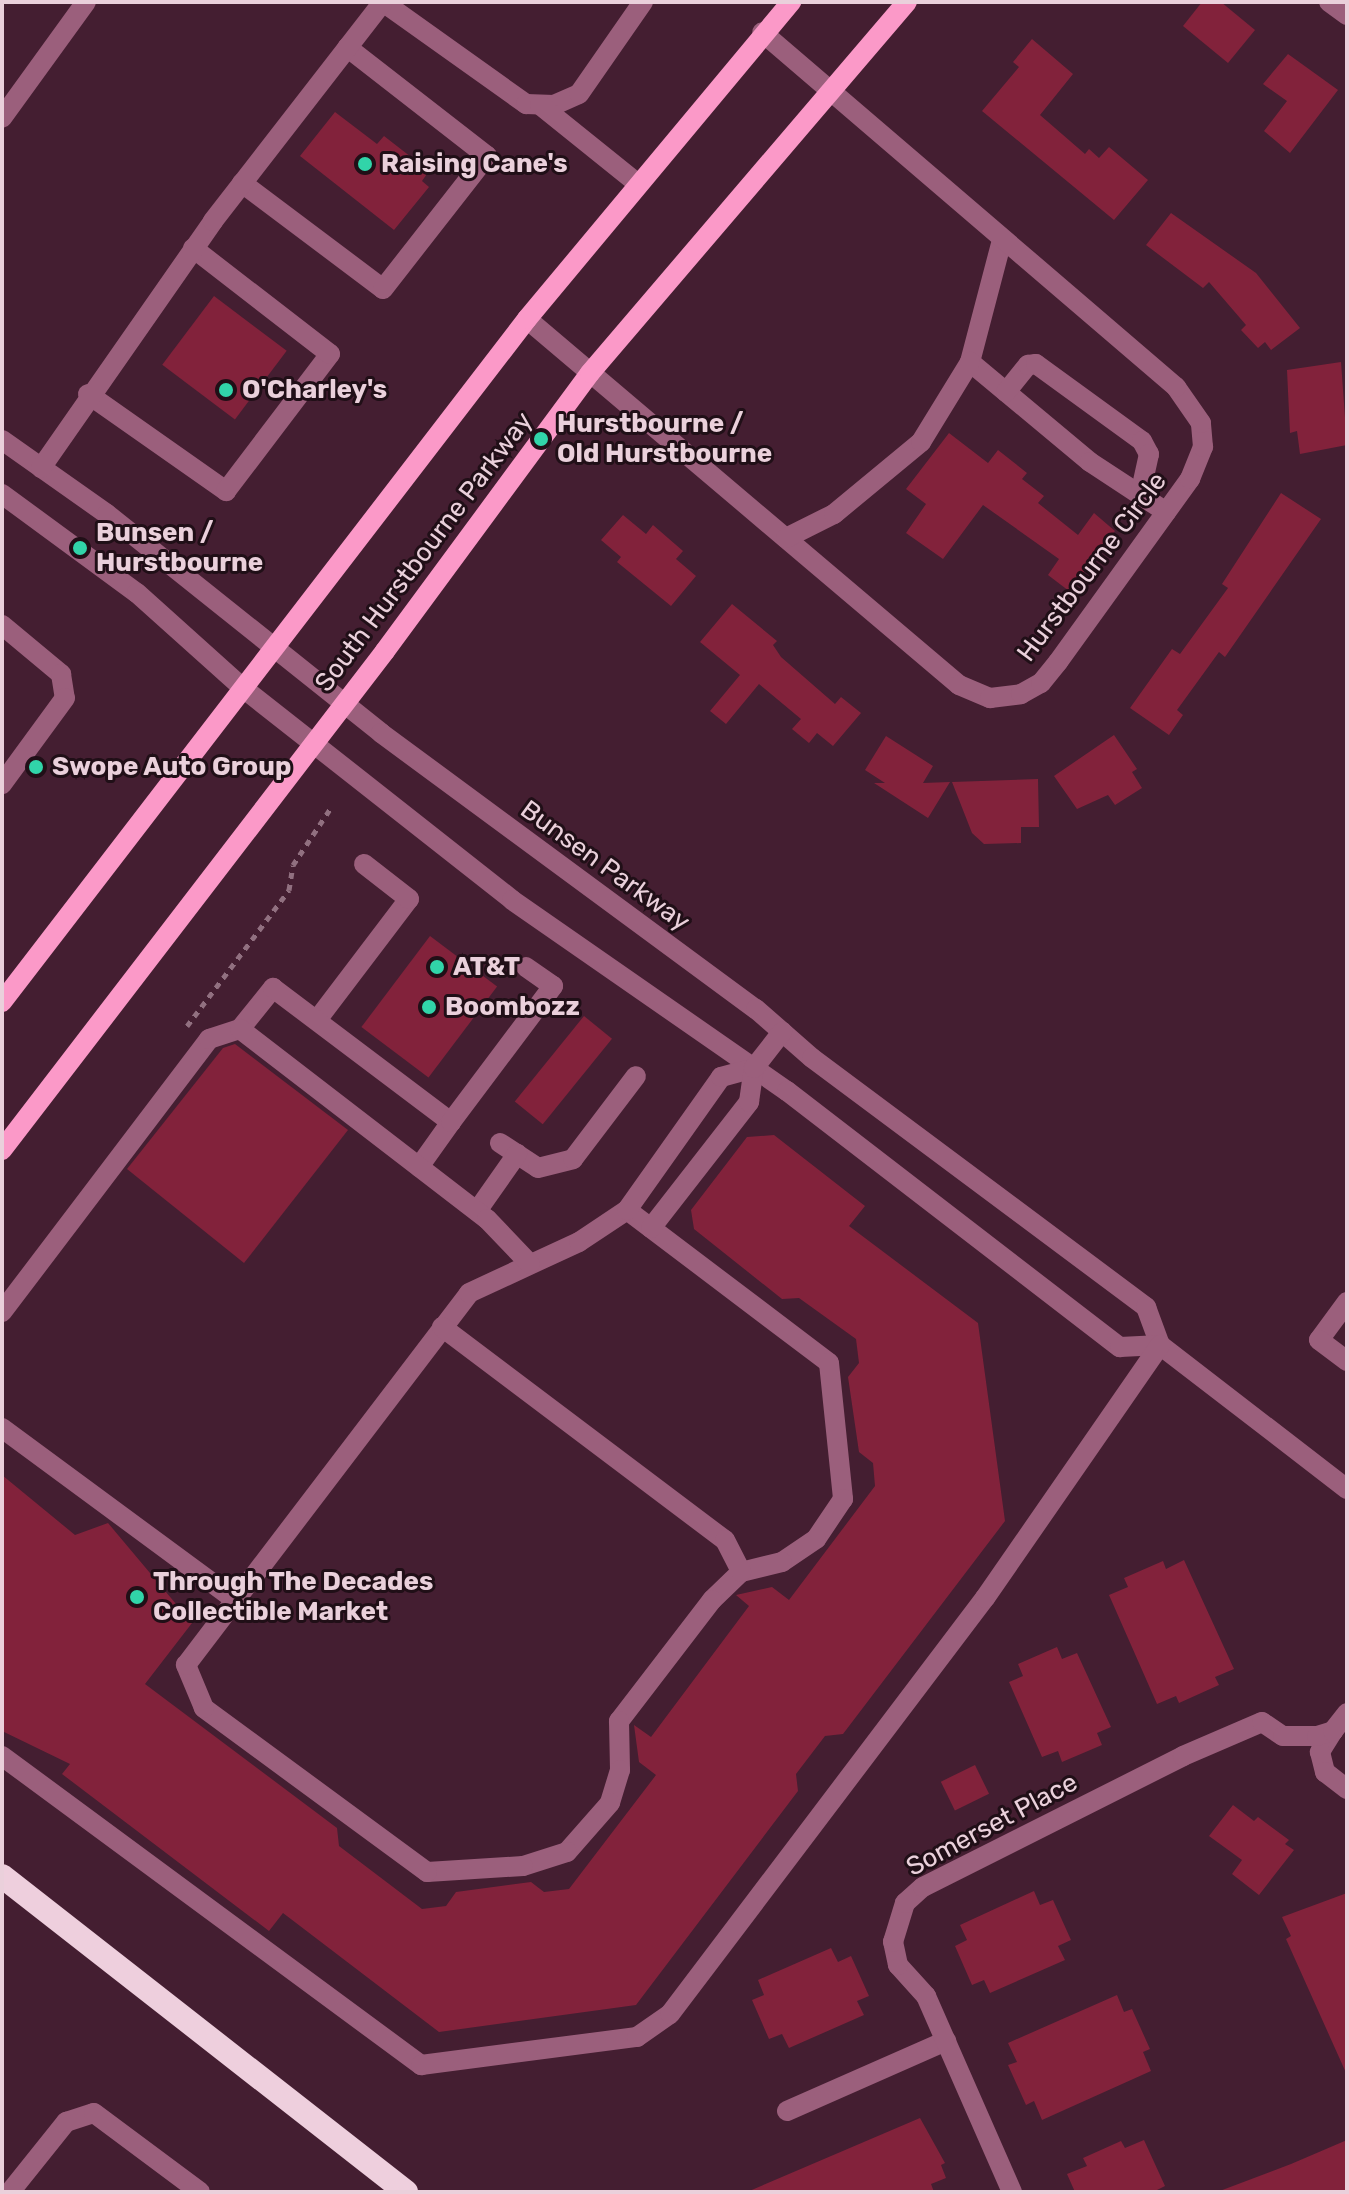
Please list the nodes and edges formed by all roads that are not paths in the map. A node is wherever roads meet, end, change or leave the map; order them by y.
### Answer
1 (86, 2) edge
2 (383, 2) edge
3 (643, 2) edge
4 (791, 2) edge
5 (907, 2) edge
6 (1329, 2) edge
7 (1347, 15) edge
8 (762, 32) junction
9 (347, 47) junction
10 (829, 89) junction
11 (540, 105) junction
12 (2, 118) edge
13 (242, 183) junction
14 (637, 183) junction
15 (1002, 240) junction
16 (193, 248) junction
17 (527, 319) junction
18 (970, 362) junction
19 (590, 373) junction
20 (1006, 392) junction
21 (88, 394) junction
22 (2, 440) edge
23 (41, 468) junction
24 (2, 494) edge
25 (1140, 495) junction
26 (1166, 512) junction
27 (786, 538) junction
28 (2, 625) edge
29 (276, 647) junction
30 (243, 688) junction
31 (343, 703) junction
32 (312, 742) junction
33 (2, 784) edge
34 (364, 864) dead end
35 (526, 967) dead end
36 (2, 1002) edge
37 (317, 1020) junction
38 (240, 1029) junction
39 (782, 1032) junction
40 (754, 1068) junction
41 (636, 1076) dead end
42 (451, 1122) junction
43 (2, 1150) edge
44 (419, 1167) junction
45 (627, 1210) junction
46 (477, 1211) junction
47 (651, 1228) junction
48 (530, 1264) junction
49 (1347, 1302) edge
50 (2, 1312) edge
51 (442, 1327) junction
52 (1160, 1345) junction
53 (1347, 1361) edge
54 (2, 1428) edge
55 (1347, 1489) edge
56 (741, 1572) junction
57 (234, 1599) junction
58 (1347, 1713) edge
59 (1333, 1731) junction
60 (2, 1756) edge
61 (1347, 1789) edge
62 (2, 1876) edge
63 (946, 2041) junction
64 (787, 2111) dead end
65 (10, 2192) edge
66 (200, 2192) edge
67 (406, 2192) edge
68 (1012, 2192) edge

1 - 12 street
2 - 9 street
2 - 11 street
3 - 11 street
4 - 8 main road
5 - 10 main road, South Hurstbourne Parkway
6 - 7 street
8 - 10 street, Hurstbourne Circle
8 - 14 main road
9 - 13 street
9 - 13 street
10 - 15 street, Hurstbourne Circle
10 - 19 main road, South Hurstbourne Parkway
11 - 14 street
13 - 16 street
14 - 17 main road
15 - 18 street
15 - 26 street, Hurstbourne Circle
16 - 21 street
16 - 21 street
17 - 19 street, Hurstbourne Circle
17 - 29 main road
18 - 20 street
18 - 27 street
19 - 27 street, Hurstbourne Circle
19 - 31 main road, South Hurstbourne Parkway
20 - 25 street
20 - 25 street
21 - 23 street
22 - 23 street, Bunsen Parkway
23 - 29 street, Bunsen Parkway
24 - 30 street
25 - 26 street
26 - 27 street, Hurstbourne Circle
28 - 33 street
29 - 30 main road
29 - 31 street, Bunsen Parkway
30 - 32 street
30 - 36 main road
31 - 32 main road, South Hurstbourne Parkway
31 - 39 street, Bunsen Parkway
32 - 40 street
32 - 43 main road, South Hurstbourne Parkway
34 - 37 street
35 - 42 street
37 - 38 street
37 - 42 street
38 - 44 street
38 - 50 street
39 - 40 street
39 - 52 street, Bunsen Parkway
40 - 45 street
40 - 47 street
40 - 52 street
41 - 46 street
42 - 44 street
44 - 46 street
45 - 47 street
45 - 48 street
46 - 48 street
47 - 56 street
48 - 51 street
49 - 53 street
51 - 56 street
51 - 57 street
52 - 55 street
52 - 60 street
54 - 57 street
56 - 57 street
58 - 59 street
59 - 61 street
59 - 63 street, Somerset Place
62 - 67 highway
63 - 64 street
63 - 68 street, Somerset Place
65 - 66 street

